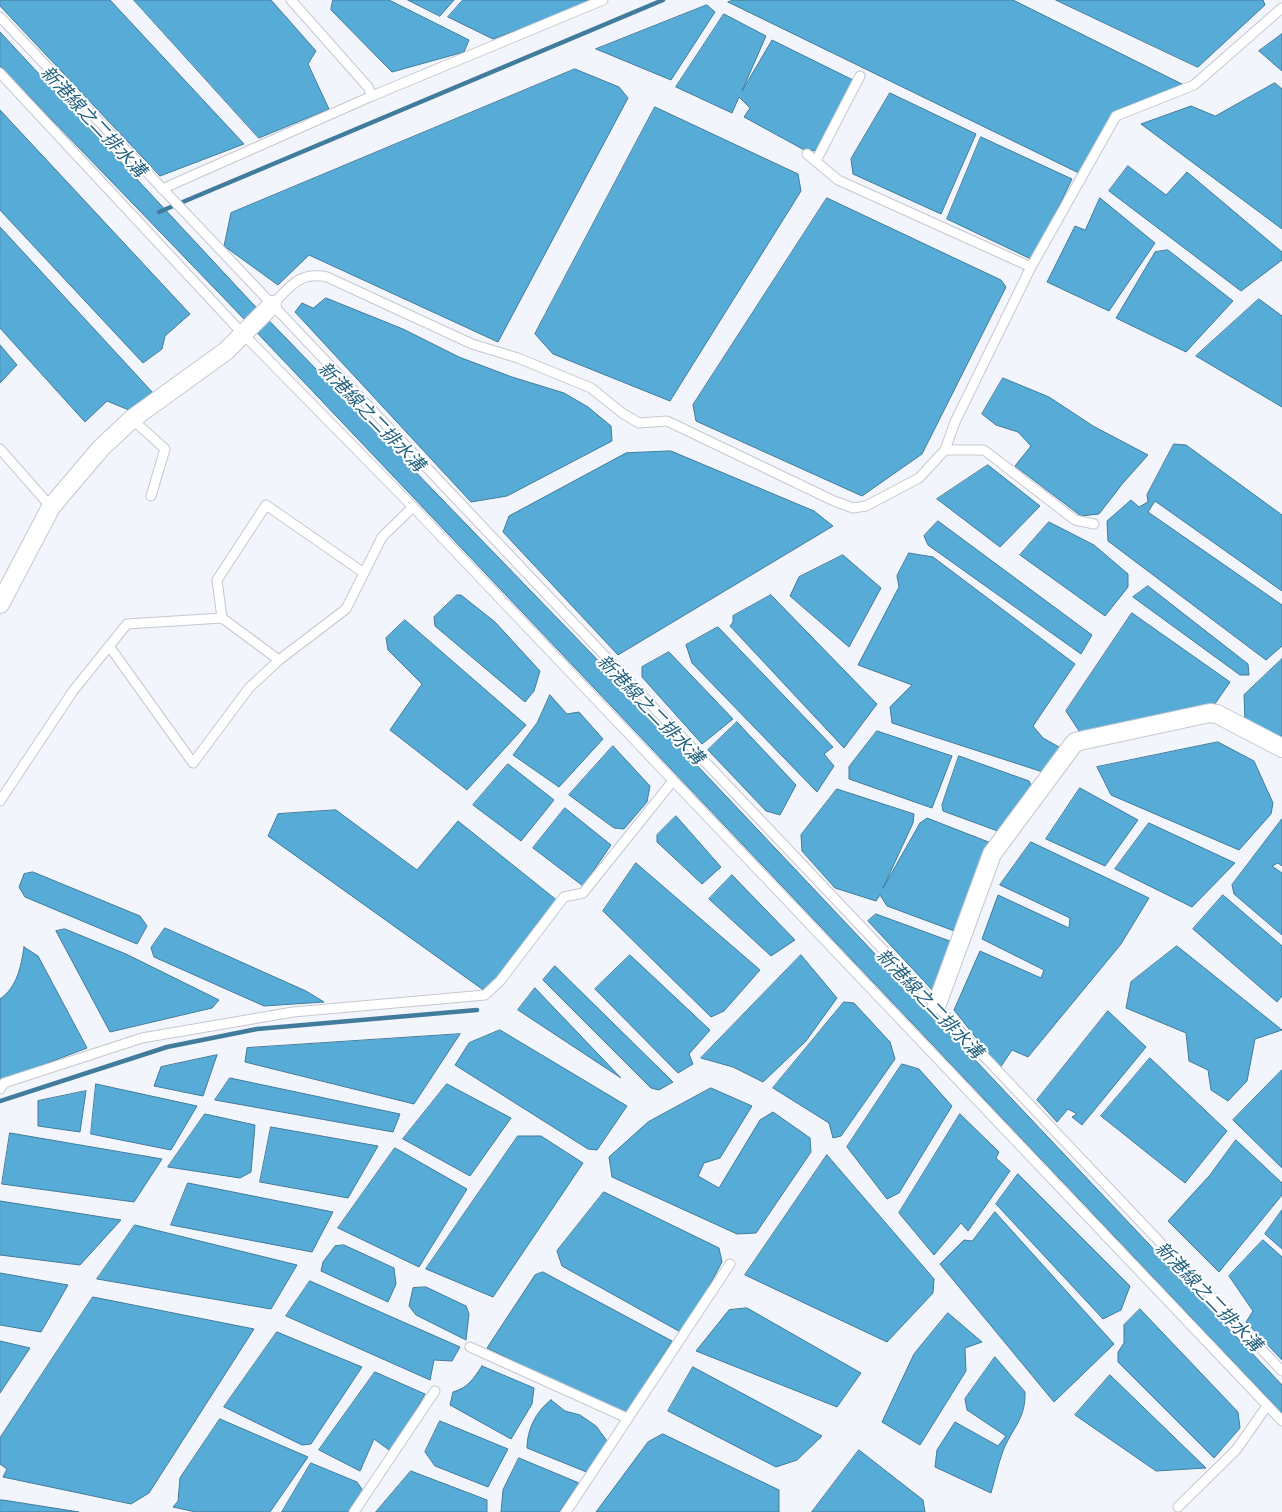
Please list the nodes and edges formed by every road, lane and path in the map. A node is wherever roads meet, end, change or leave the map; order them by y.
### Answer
1 (291, 0) edge
2 (603, 0) edge
3 (1282, 8) edge
4 (0, 17) edge
5 (0, 73) edge
6 (860, 76) dead end
7 (372, 96) junction
8 (807, 154) dead end
9 (816, 161) junction
10 (162, 189) junction
11 (1032, 267) junction
12 (272, 305) junction
13 (243, 334) junction
14 (132, 419) junction
15 (0, 449) edge
16 (945, 450) junction
17 (151, 496) dead end
18 (51, 507) junction
19 (413, 507) junction
20 (1094, 524) dead end
21 (364, 573) junction
22 (0, 604) edge
23 (222, 618) junction
24 (109, 646) junction
25 (279, 660) junction
26 (1282, 748) edge
27 (672, 782) junction
28 (0, 801) edge
29 (937, 1004) junction
30 (0, 1089) edge
31 (730, 1264) dead end
32 (470, 1347) dead end
33 (1282, 1371) edge
34 (435, 1391) dead end
35 (1267, 1406) junction
36 (627, 1418) junction
37 (1282, 1421) edge
38 (1178, 1507) dead end
39 (354, 1512) edge
40 (566, 1512) edge

1 - 7 lane
2 - 7 lane
3 - 11 lane
4 - 10 lane
5 - 13 lane
6 - 9 lane
7 - 10 lane
8 - 9 lane
9 - 11 lane
10 - 12 lane
11 - 16 lane
12 - 13 street
12 - 16 lane
12 - 29 lane
13 - 14 street
13 - 19 lane
14 - 17 lane
14 - 18 street
15 - 18 lane
16 - 20 lane
18 - 22 street
19 - 21 lane
19 - 27 lane
21 - 23 lane
21 - 25 lane
23 - 24 lane
23 - 25 lane
24 - 25 lane
24 - 28 lane
26 - 29 street
27 - 30 lane
27 - 35 lane
29 - 33 lane
31 - 36 lane
32 - 36 lane
34 - 39 lane
35 - 37 lane
35 - 38 lane
36 - 40 lane

